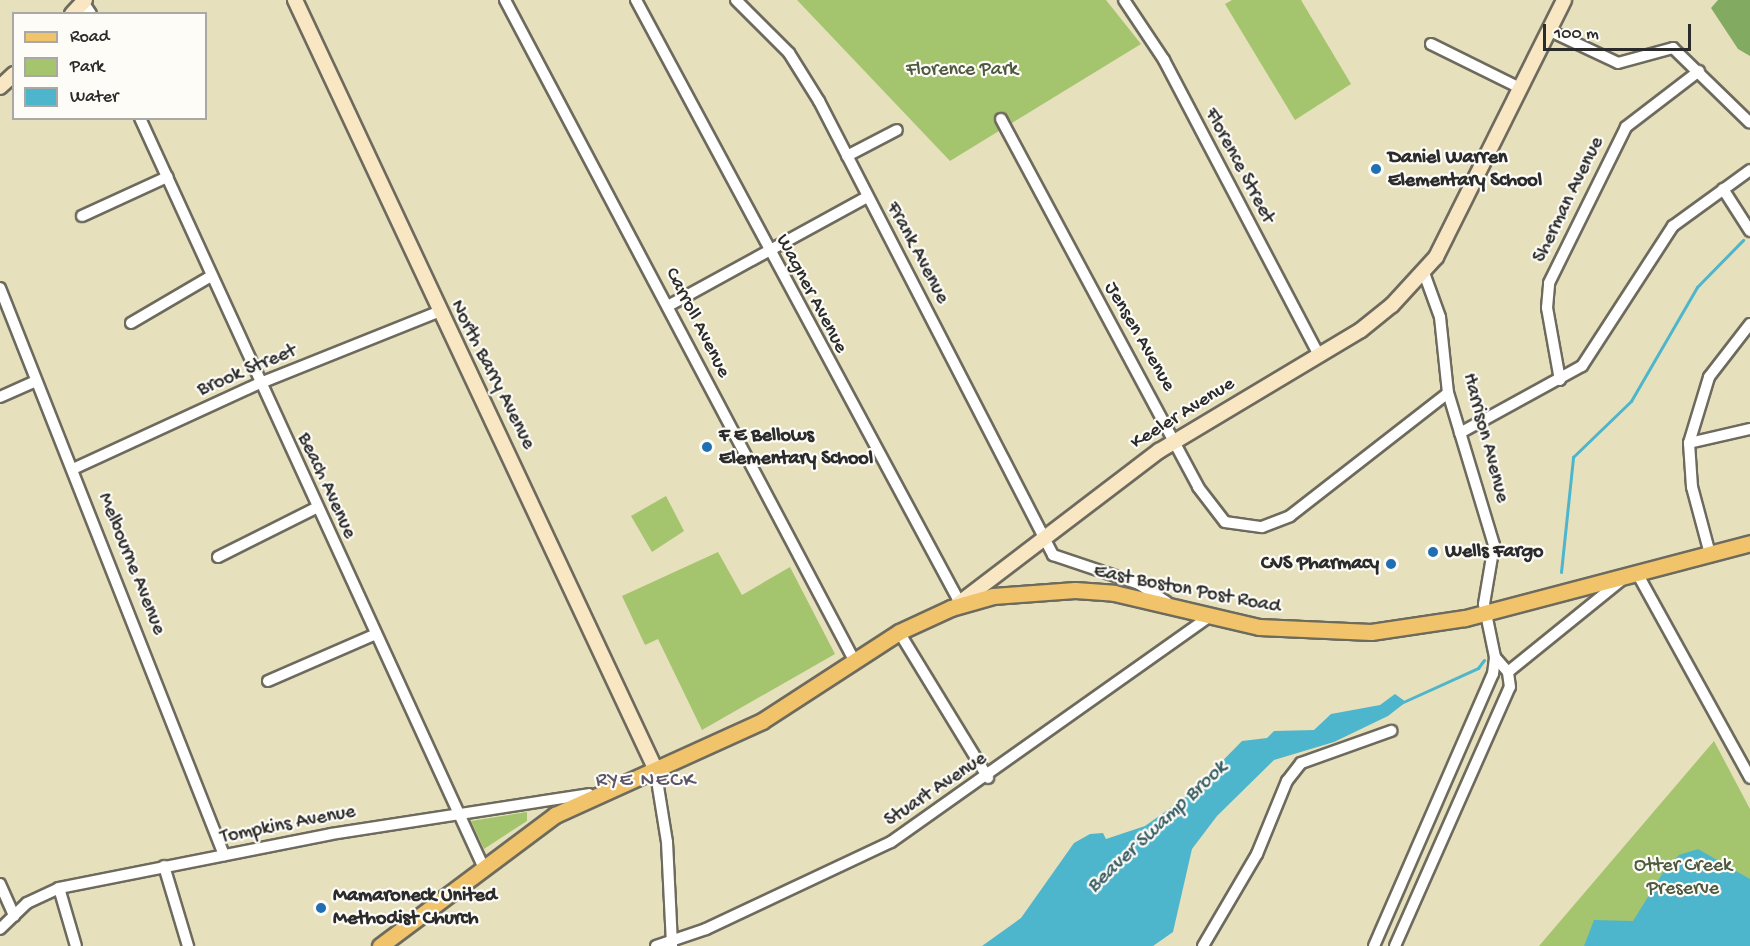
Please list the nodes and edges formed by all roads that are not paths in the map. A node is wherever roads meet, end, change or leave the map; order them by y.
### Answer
1 (295, 0) edge
2 (505, 0) edge
3 (636, 0) edge
4 (736, 0) edge
5 (1124, 0) edge
6 (1564, 0) edge
7 (1548, 30) junction
8 (1431, 44) dead end
9 (1699, 71) junction
10 (12, 76) edge
11 (0, 87) edge
12 (1520, 88) junction
13 (1001, 119) dead end
14 (141, 120) edge
15 (1750, 123) edge
16 (897, 130) dead end
17 (847, 156) junction
18 (1750, 170) edge
19 (167, 177) junction
20 (1723, 189) junction
21 (867, 197) junction
22 (82, 216) dead end
23 (1750, 231) edge
24 (768, 251) junction
25 (1424, 273) junction
26 (211, 276) junction
27 (0, 288) edge
28 (668, 306) junction
29 (438, 312) junction
30 (131, 323) dead end
31 (1750, 324) edge
32 (1318, 353) junction
33 (1560, 380) junction
34 (33, 382) junction
35 (258, 384) junction
36 (1448, 393) junction
37 (0, 397) edge
38 (1750, 429) edge
39 (1460, 433) junction
40 (1177, 440) junction
41 (1689, 443) junction
42 (73, 469) junction
43 (316, 508) junction
44 (1045, 539) junction
45 (1750, 543) edge
46 (1710, 554) junction
47 (218, 557) dead end
48 (1632, 574) junction
49 (955, 606) junction
50 (1176, 608) junction
51 (1485, 613) junction
52 (1209, 617) junction
53 (899, 632) junction
54 (374, 635) junction
55 (1495, 657) junction
56 (855, 662) junction
57 (1508, 672) junction
58 (268, 681) dead end
59 (1391, 731) dead end
60 (655, 768) junction
61 (988, 778) junction
62 (1750, 778) edge
63 (596, 793) junction
64 (461, 814) junction
65 (224, 855) junction
66 (164, 866) junction
67 (483, 866) junction
68 (0, 884) edge
69 (60, 888) junction
70 (14, 916) junction
71 (0, 929) edge
72 (672, 944) edge
73 (76, 946) edge
74 (188, 946) edge
75 (380, 946) edge
76 (656, 946) edge
77 (1203, 946) edge
78 (1374, 946) edge
79 (1395, 946) edge

1 - 29 main road, North Barry Avenue
2 - 28 street, Carroll Avenue
3 - 24 street, Wagner Avenue
4 - 17 street, Frank Avenue
5 - 32 street, Florence Street
6 - 7 main road
7 - 9 street
7 - 12 main road
8 - 12 street
9 - 15 street
9 - 33 street, Sherman Avenue
10 - 11 main road
12 - 25 main road, Keeler Avenue
13 - 40 street, Jensen Avenue
14 - 19 street, Beach Avenue
16 - 17 street
17 - 21 street, Frank Avenue
18 - 20 street
19 - 22 street
19 - 26 street, Beach Avenue
20 - 23 street
20 - 33 street
21 - 24 street
21 - 44 street, Frank Avenue
24 - 28 street
24 - 49 street, Wagner Avenue
25 - 32 main road, Keeler Avenue
25 - 36 street, Harrison Avenue
26 - 30 street
26 - 35 street, Beach Avenue
27 - 34 street, Melbourne Avenue
28 - 56 street, Carroll Avenue
29 - 35 street, Brook Street
29 - 60 main road, North Barry Avenue
31 - 41 street
32 - 40 main road, Keeler Avenue
33 - 39 street
34 - 37 street
34 - 42 street, Melbourne Avenue
35 - 42 street, Brook Street
35 - 43 street, Beach Avenue
36 - 39 street, Harrison Avenue
36 - 40 street, Jensen Avenue
38 - 41 street
39 - 51 street, Harrison Avenue
40 - 44 main road, Keeler Avenue
41 - 46 street
42 - 65 street, Melbourne Avenue
43 - 47 street
43 - 54 street, Beach Avenue
44 - 49 main road, Keeler Avenue
44 - 50 street, Frank Avenue
45 - 46 main road, East Boston Post Road
46 - 48 main road, East Boston Post Road
48 - 51 main road, East Boston Post Road
48 - 57 street
48 - 62 street
49 - 50 main road, East Boston Post Road
49 - 53 main road, East Boston Post Road
50 - 52 main road, East Boston Post Road
51 - 52 main road, East Boston Post Road
51 - 55 street
52 - 61 street, Stuart Avenue
53 - 56 main road, East Boston Post Road
53 - 61 street
54 - 58 street
54 - 64 street, Beach Avenue
55 - 57 street
55 - 78 street
56 - 60 main road, East Boston Post Road
57 - 79 street
59 - 77 street
60 - 63 main road, East Boston Post Road
60 - 72 street
61 - 72 street, Stuart Avenue
63 - 64 street, Tompkins Avenue
63 - 67 main road, East Boston Post Road
64 - 65 street, Tompkins Avenue
64 - 67 street, Beach Avenue
65 - 66 street, Tompkins Avenue
66 - 69 street, Tompkins Avenue
66 - 74 street
67 - 75 main road, East Boston Post Road
68 - 70 street
69 - 70 street, Tompkins Avenue
69 - 73 street
70 - 71 street, Tompkins Avenue
72 - 76 street, Stuart Avenue

